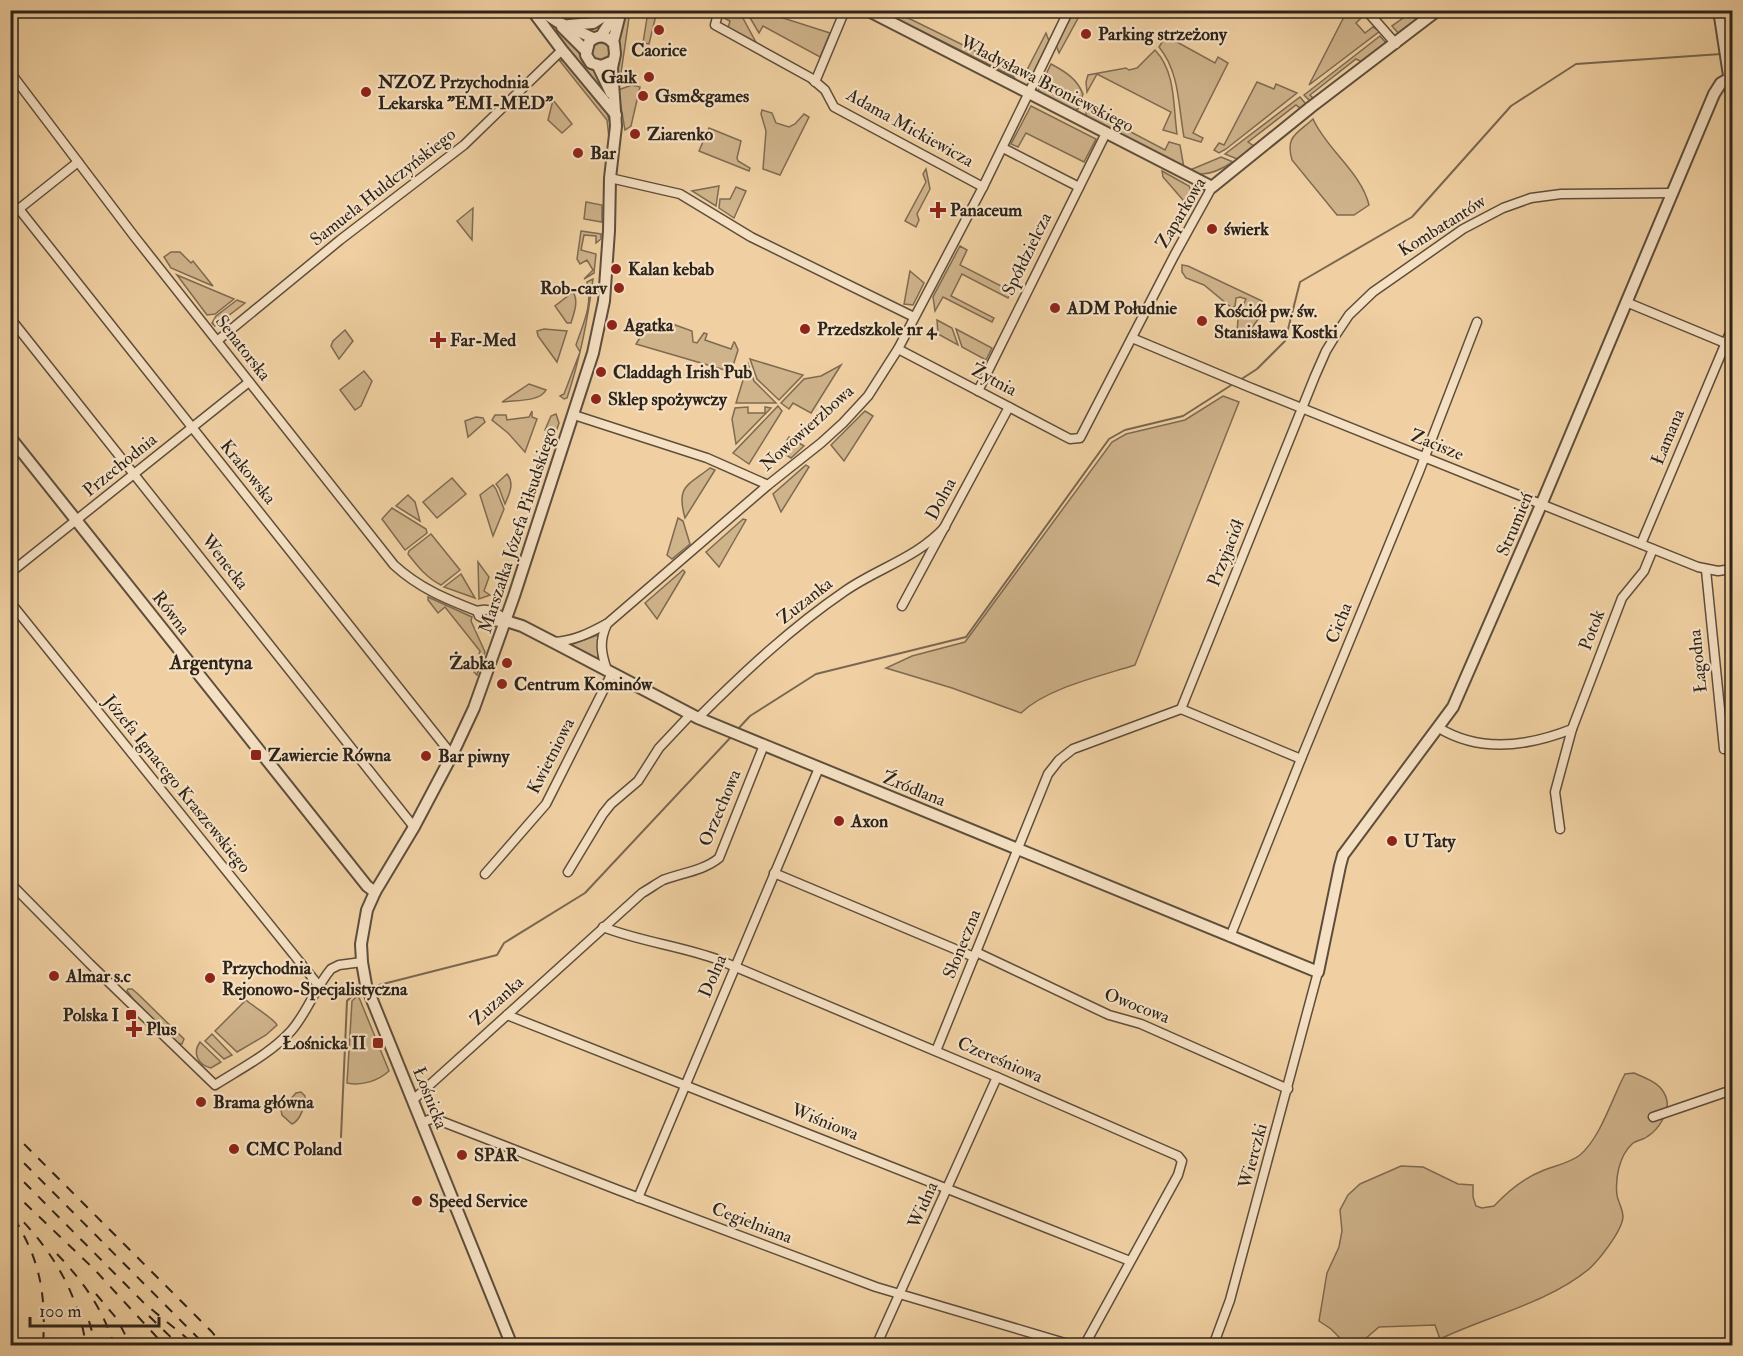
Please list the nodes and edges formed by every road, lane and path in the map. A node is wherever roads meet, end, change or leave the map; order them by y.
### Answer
1 (532, 10) edge
2 (540, 10) edge
3 (617, 10) edge
4 (719, 10) edge
5 (845, 10) edge
6 (867, 10) edge
7 (1069, 10) edge
8 (1366, 10) edge
9 (1438, 10) edge
10 (1719, 10) edge
11 (560, 23) junction
12 (597, 37) junction
13 (613, 42) junction
14 (1396, 44) junction
15 (562, 50) junction
16 (586, 51) junction
17 (613, 61) junction
18 (598, 66) junction
19 (1731, 74) edge
20 (12, 78) edge
21 (815, 82) junction
22 (1027, 93) junction
23 (1732, 94) edge
24 (614, 99) junction
25 (616, 115) junction
26 (1106, 133) junction
27 (1002, 148) junction
28 (78, 162) junction
29 (610, 178) junction
30 (983, 187) junction
31 (1079, 187) junction
32 (1212, 187) junction
33 (1671, 193) junction
34 (19, 209) junction
35 (10, 216) edge
36 (1626, 302) junction
37 (914, 317) junction
38 (10, 318) edge
39 (1477, 322) dead end
40 (1732, 328) edge
41 (1132, 338) junction
42 (217, 341) junction
43 (1725, 343) junction
44 (898, 349) junction
45 (249, 382) junction
46 (978, 391) junction
47 (1009, 407) junction
48 (1302, 408) junction
49 (574, 415) junction
50 (192, 429) junction
51 (10, 437) edge
52 (1075, 440) joint
53 (1425, 457) junction
54 (135, 474) junction
55 (768, 485) junction
56 (1542, 505) junction
57 (77, 520) junction
58 (945, 527) junction
59 (1641, 544) junction
60 (1653, 549) junction
61 (1732, 569) edge
62 (1706, 570) junction
63 (10, 573) edge
64 (10, 602) edge
65 (902, 606) dead end
66 (477, 611) junction
67 (486, 620) junction
68 (506, 621) junction
69 (608, 623) junction
70 (500, 638) junction
71 (553, 642) junction
72 (609, 671) junction
73 (1181, 709) junction
74 (695, 716) junction
75 (1439, 728) junction
76 (1572, 729) junction
77 (764, 745) junction
78 (1724, 749) dead end
79 (452, 755) junction
80 (1301, 759) junction
81 (819, 768) junction
82 (414, 827) junction
83 (1560, 829) dead end
84 (1017, 849) junction
85 (568, 872) dead end
86 (774, 873) junction
87 (485, 874) dead end
88 (10, 883) edge
89 (375, 892) junction
90 (603, 927) junction
91 (1230, 937) junction
92 (975, 954) junction
93 (362, 962) junction
94 (735, 966) junction
95 (1318, 972) junction
96 (319, 986) junction
97 (507, 1015) junction
98 (936, 1051) junction
99 (998, 1077) junction
100 (686, 1085) junction
101 (1288, 1089) junction
102 (1732, 1090) edge
103 (413, 1100) junction
104 (1653, 1117) dead end
105 (423, 1122) junction
106 (948, 1189) junction
107 (638, 1198) junction
108 (1130, 1261) junction
109 (900, 1294) junction
110 (512, 1346) edge
111 (876, 1346) edge
112 (1075, 1346) edge
113 (1084, 1346) edge
114 (1213, 1346) edge

1 - 15 street
2 - 11 street
3 - 11 street
3 - 12 street
3 - 13 street
4 - 21 street, Adama Mickiewicza
5 - 21 street
6 - 22 street, Władysława Broniewskiego
7 - 22 street, Nowowierzbowa
8 - 14 street
9 - 14 street, Zaparkowa
10 - 19 street
11 - 12 street
11 - 16 street
12 - 13 street
12 - 16 street
13 - 17 street
14 - 32 street, Zaparkowa
15 - 25 street
15 - 42 street, Samuela Huldczyńskiego
16 - 18 street
17 - 18 street
17 - 24 street
18 - 24 street
19 - 23 street
19 - 33 street, Strumień
20 - 28 street, Senatorska
21 - 30 street, Adama Mickiewicza
22 - 26 street, Władysława Broniewskiego
22 - 27 street, Nowowierzbowa
24 - 25 street, Marszałka Józefa Piłsudskiego
25 - 29 street, Marszałka Józefa Piłsudskiego
26 - 31 street, Spółdzielcza
26 - 32 street, Władysława Broniewskiego
27 - 30 street, Nowowierzbowa
27 - 31 street
28 - 34 street
28 - 42 street, Senatorska
29 - 37 street
29 - 49 street, Marszałka Józefa Piłsudskiego
30 - 37 street, Nowowierzbowa
31 - 46 street, Spółdzielcza
32 - 41 street, Zaparkowa
33 - 36 street, Strumień
33 - 48 street, Kombatantów
34 - 35 street
34 - 50 street, Krakowska
36 - 43 street
36 - 56 street, Strumień
37 - 44 street, Nowowierzbowa
38 - 54 street, Wenecka
39 - 53 street, Cicha
40 - 43 street, Łamana
41 - 48 street, Zacisze
41 - 52 street, Zaparkowa
42 - 45 street, Senatorska
43 - 59 street, Łamana
44 - 46 street, Żytnia
44 - 55 street, Nowowierzbowa
45 - 50 street, Przechodnia
45 - 66 street, Senatorska
46 - 47 street, Żytnia
47 - 52 street, Żytnia
47 - 58 street, Dolna
48 - 53 street, Zacisze
48 - 73 street, Przyjaciół
49 - 55 street
49 - 68 street, Marszałka Józefa Piłsudskiego
50 - 54 street, Przechodnia
50 - 79 street, Krakowska
51 - 57 street, Równa
53 - 56 street, Zacisze
53 - 80 street, Cicha
54 - 57 street, Przechodnia
54 - 82 street, Wenecka
55 - 69 street, Nowowierzbowa
56 - 59 street, Zacisze
56 - 75 street, Strumień
57 - 63 street, Przechodnia
57 - 89 street, Równa
58 - 65 street, Dolna
58 - 74 street, Zuzanka
59 - 60 street, Zacisze
60 - 62 street, Zacisze
60 - 76 street, Potok
61 - 62 street, Zacisze
62 - 78 street, Łagodna
64 - 96 street, Józefa Ignacego Kraszewskiego
66 - 67 street, Senatorska
66 - 68 street, Senatorska
67 - 68 street
67 - 70 street, Senatorska
68 - 70 street, Marszałka Józefa Piłsudskiego
68 - 71 street, Źródlana
69 - 71 street, Nowowierzbowa
69 - 72 street
70 - 79 street, Marszałka Józefa Piłsudskiego
71 - 72 street, Źródlana
72 - 74 street, Źródlana
72 - 87 street, Kwietniowa
73 - 80 street
73 - 84 street
74 - 77 street, Źródlana
74 - 85 street, Zuzanka
75 - 76 street
75 - 95 street, Strumień
76 - 83 street, Potok
77 - 81 street, Źródlana
77 - 90 street, Orzechowa
79 - 82 street, Marszałka Józefa Piłsudskiego
80 - 91 street, Cicha
81 - 84 street, Źródlana
81 - 86 street, Dolna
82 - 89 street, Marszałka Józefa Piłsudskiego
84 - 91 street, Źródlana
84 - 92 street, Słoneczna
86 - 92 street, Owocowa
86 - 94 street, Dolna
88 - 96 street
89 - 93 street, Marszałka Józefa Piłsudskiego
90 - 94 street, Czereśniowa
90 - 97 street, Zuzanka
91 - 95 street, Źródlana
92 - 98 street, Słoneczna
92 - 101 street, Owocowa
93 - 96 street
93 - 103 street, Łośnicka
94 - 98 street, Czereśniowa
94 - 100 street, Dolna
95 - 101 street, Wierczki
97 - 100 street, Wiśniowa
97 - 103 street, Zuzanka
98 - 99 street, Czereśniowa
99 - 106 street, Widna
99 - 108 street, Czereśniowa
100 - 106 street, Wiśniowa
100 - 107 street, Dolna
101 - 114 street, Wierczki
102 - 104 street
103 - 105 street, Łośnicka
105 - 107 street, Cegielniana
105 - 110 street, Łośnicka
106 - 108 street, Wiśniowa
106 - 109 street, Widna
107 - 109 street, Cegielniana
108 - 113 street, Czereśniowa
109 - 111 street, Widna
109 - 112 street, Cegielniana

